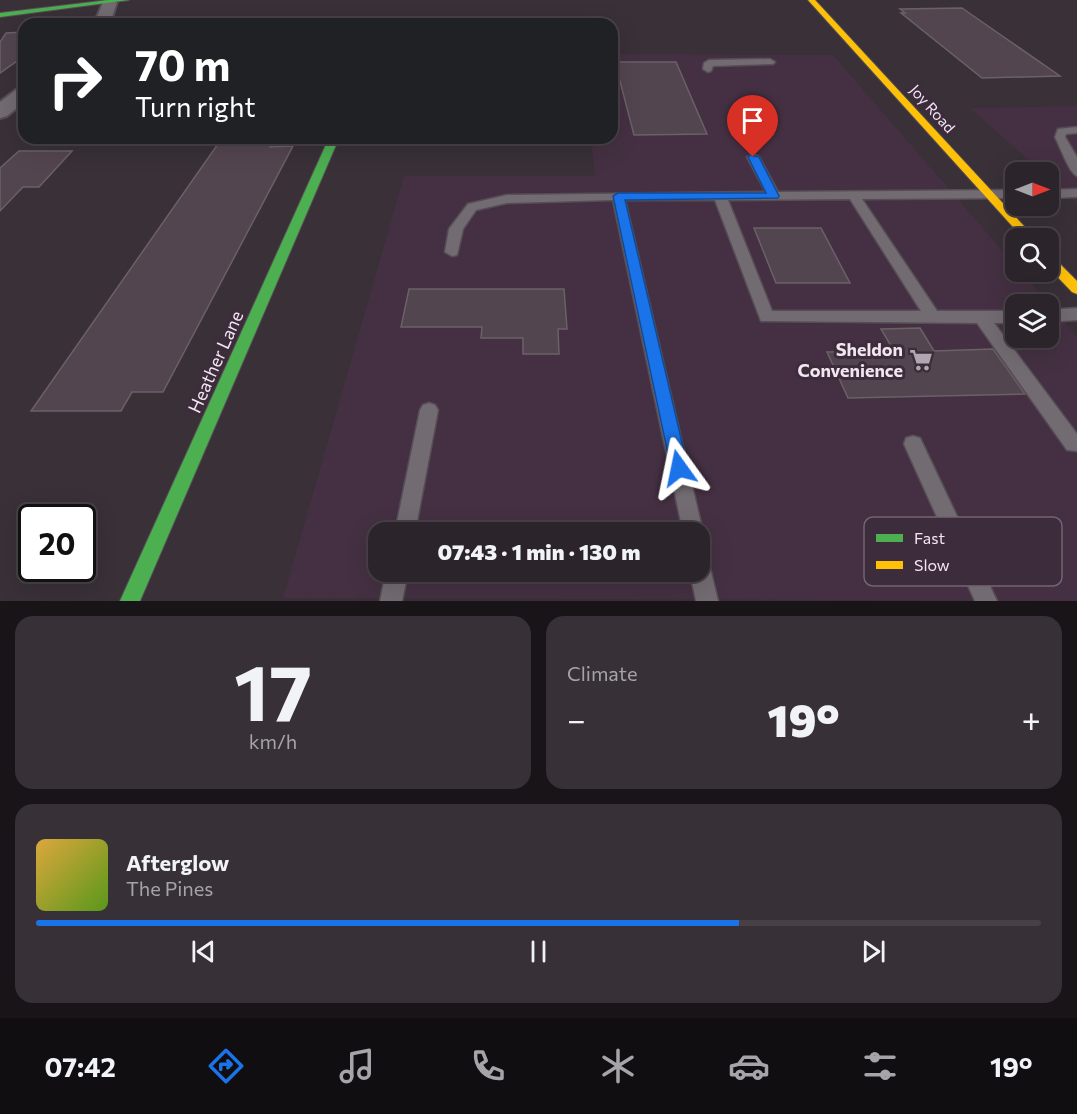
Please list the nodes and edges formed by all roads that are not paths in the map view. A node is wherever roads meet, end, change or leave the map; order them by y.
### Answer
1 (811, 0) edge
2 (118, 1) edge
3 (0, 15) edge
4 (106, 18) edge
5 (770, 62) dead end
6 (708, 69) dead end
7 (18, 98) edge
8 (0, 112) edge
9 (1077, 130) edge
10 (331, 144) edge
11 (753, 157) dead end
12 (1077, 172) edge
13 (1077, 193) edge
14 (1005, 194) edge
15 (1059, 194) edge
16 (988, 195) junction
17 (618, 196) junction
18 (720, 196) junction
19 (774, 196) junction
20 (854, 196) junction
21 (1019, 228) edge
22 (452, 252) dead end
23 (1059, 270) edge
24 (1077, 289) edge
25 (1077, 314) edge
26 (1059, 315) edge
27 (933, 317) junction
28 (981, 317) junction
29 (1005, 317) edge
30 (429, 410) dead end
31 (913, 444) dead end
32 (1074, 444) dead end
33 (947, 517) edge
34 (407, 522) edge
35 (691, 522) edge
36 (395, 582) edge
37 (703, 582) edge
38 (979, 586) edge
39 (130, 601) edge
40 (391, 601) edge
41 (707, 601) edge
42 (986, 601) edge

1 - 16 street, Joy Road
2 - 3 street
2 - 4 street
5 - 6 lane
7 - 8 street
9 - 12 lane
10 - 39 street, Heather Lane
11 - 19 lane
13 - 15 lane
14 - 16 lane
16 - 20 lane
16 - 21 street, Joy Road
17 - 18 lane
17 - 22 lane
17 - 35 lane
18 - 19 lane
18 - 27 lane
19 - 20 lane
20 - 27 lane
23 - 24 street
25 - 26 lane
27 - 28 lane
28 - 29 lane
28 - 32 lane
30 - 34 lane
31 - 33 lane
36 - 40 lane
37 - 41 lane
38 - 42 lane

